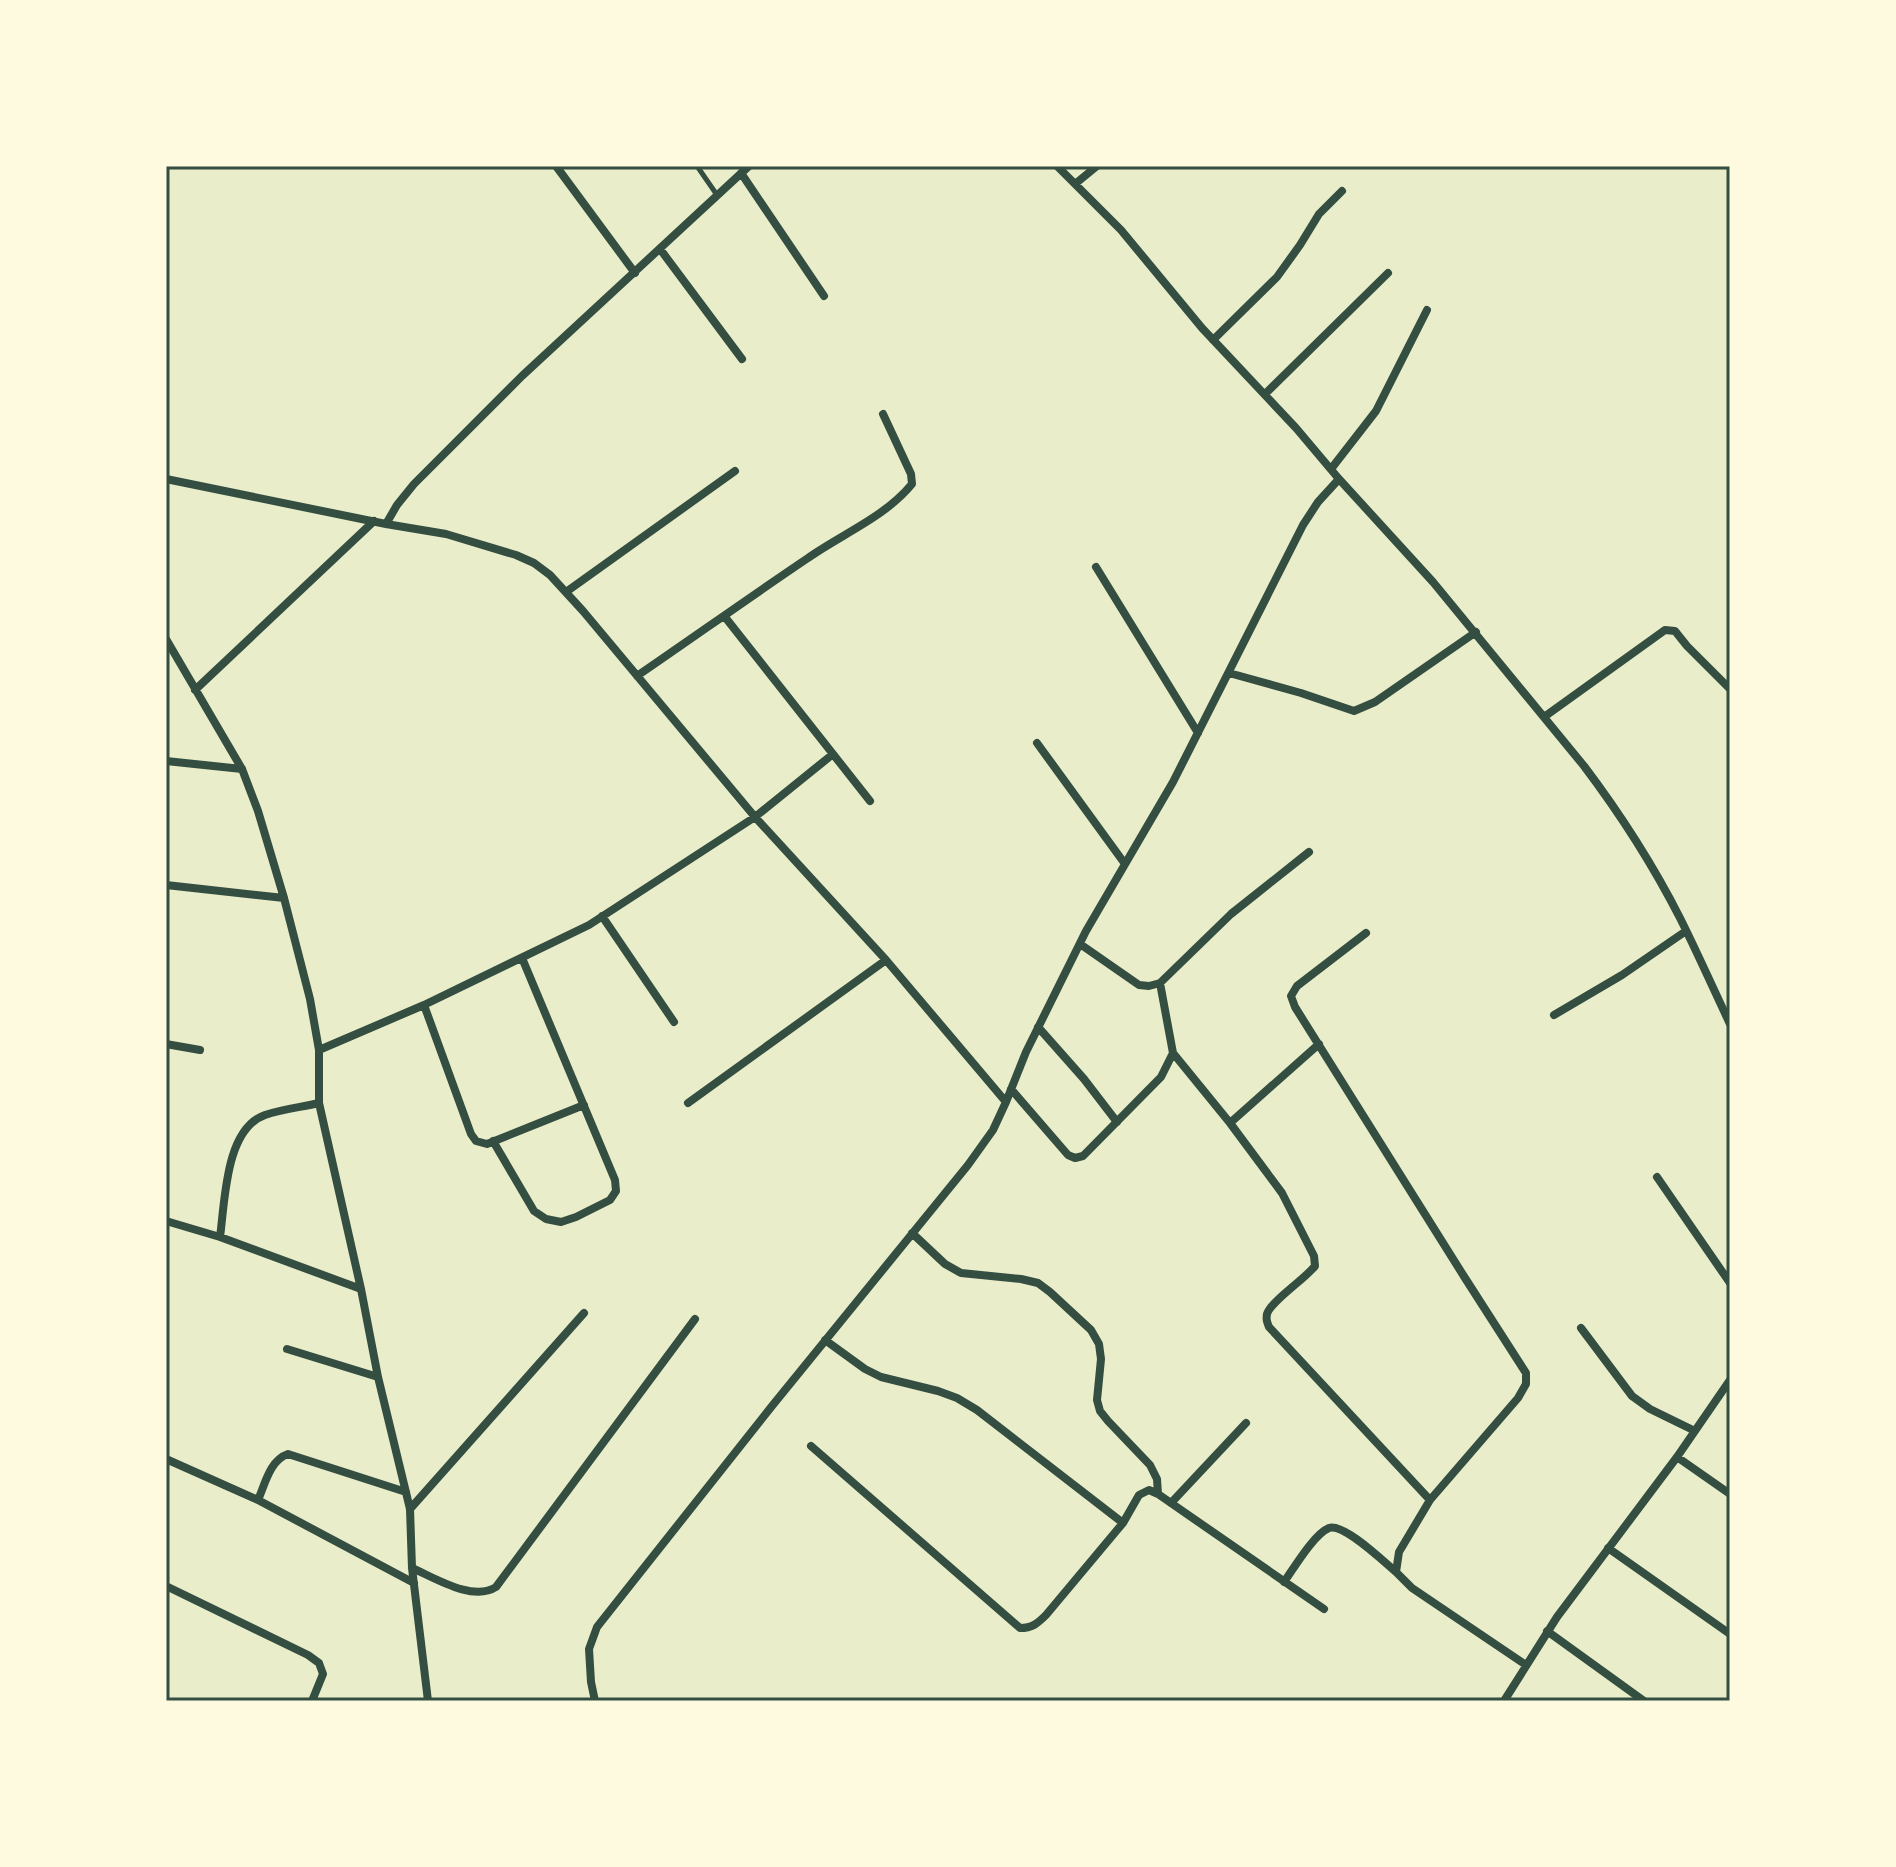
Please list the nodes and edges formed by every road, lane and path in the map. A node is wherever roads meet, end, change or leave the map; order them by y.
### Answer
1 (556, 166) edge
2 (697, 166) edge
3 (749, 166) edge
4 (1057, 166) edge
5 (1097, 166) edge
6 (741, 173) junction
7 (1075, 184) junction
8 (1342, 191) dead end
9 (717, 195) junction
10 (660, 249) junction
11 (635, 273) junction
12 (1388, 273) dead end
13 (824, 296) dead end
14 (1427, 310) dead end
15 (1213, 340) junction
16 (742, 359) dead end
17 (1265, 394) junction
18 (883, 414) dead end
19 (1331, 469) junction
20 (735, 471) dead end
21 (166, 479) edge
22 (1339, 479) junction
23 (374, 521) junction
24 (386, 524) junction
25 (1096, 567) dead end
26 (566, 592) junction
27 (725, 617) junction
28 (1476, 632) junction
29 (166, 639) edge
30 (1229, 673) junction
31 (637, 676) junction
32 (1730, 689) edge
33 (195, 690) junction
34 (1544, 717) junction
35 (1198, 733) junction
36 (1037, 743) dead end
37 (833, 754) junction
38 (166, 761) edge
39 (242, 769) junction
40 (870, 801) dead end
41 (755, 817) junction
42 (1309, 852) dead end
43 (1125, 864) junction
44 (166, 885) edge
45 (284, 898) junction
46 (602, 916) junction
47 (1686, 931) junction
48 (1366, 933) dead end
49 (1080, 944) junction
50 (522, 958) junction
51 (886, 960) junction
52 (1160, 983) junction
53 (424, 1005) junction
54 (1554, 1015) dead end
55 (674, 1022) dead end
56 (1730, 1024) edge
57 (1038, 1027) junction
58 (166, 1044) edge
59 (1319, 1044) junction
60 (200, 1050) dead end
61 (319, 1050) junction
62 (1173, 1053) junction
63 (1011, 1089) junction
64 (1006, 1102) junction
65 (319, 1103) junction
66 (688, 1103) dead end
67 (584, 1105) junction
68 (1117, 1122) junction
69 (1230, 1123) junction
70 (493, 1141) junction
71 (1657, 1177) dead end
72 (166, 1221) edge
73 (912, 1233) junction
74 (220, 1237) junction
75 (1730, 1283) edge
76 (361, 1289) junction
77 (584, 1313) dead end
78 (695, 1319) dead end
79 (1581, 1328) dead end
80 (825, 1340) junction
81 (287, 1349) dead end
82 (378, 1377) junction
83 (1728, 1386) edge
84 (1246, 1423) dead end
85 (1695, 1431) junction
86 (811, 1446) dead end
87 (1677, 1457) junction
88 (166, 1459) edge
89 (406, 1492) junction
90 (1158, 1494) junction
91 (1730, 1494) edge
92 (258, 1500) junction
93 (1430, 1500) junction
94 (1171, 1503) junction
95 (410, 1509) junction
96 (1123, 1523) junction
97 (1608, 1548) junction
98 (412, 1568) junction
99 (1396, 1572) junction
100 (1284, 1582) junction
101 (414, 1583) junction
102 (166, 1586) edge
103 (1324, 1609) dead end
104 (1547, 1631) junction
105 (1730, 1634) edge
106 (1526, 1665) junction
107 (312, 1701) edge
108 (428, 1701) edge
109 (595, 1701) edge
110 (1504, 1701) edge
111 (1644, 1701) edge

1 - 11 street
2 - 9 lane
3 - 6 street
4 - 7 street
5 - 7 street
6 - 9 street
6 - 13 street
7 - 15 street
8 - 15 street
9 - 10 street
10 - 11 street
10 - 16 street
11 - 24 street
12 - 17 street
14 - 19 street
15 - 17 street
17 - 19 street
18 - 27 street
19 - 22 street
20 - 26 street
21 - 23 street
22 - 28 street
22 - 30 street
23 - 24 street
23 - 33 street
24 - 26 street
25 - 35 street
26 - 31 street
27 - 31 street
27 - 37 street
28 - 30 street
28 - 34 street
29 - 33 street
30 - 35 street
31 - 41 street
32 - 34 street
33 - 39 street
34 - 47 street
35 - 43 street
36 - 43 street
37 - 40 street
37 - 41 street
38 - 39 street
39 - 45 street
41 - 46 street
41 - 51 street
42 - 52 street
43 - 49 street
44 - 45 street
45 - 61 street
46 - 50 street
46 - 55 street
47 - 54 street
47 - 56 street
48 - 59 street
49 - 52 street
49 - 57 street
50 - 53 street
50 - 67 street
51 - 64 street
51 - 66 street
52 - 62 street
53 - 61 street
53 - 70 street
57 - 63 street
57 - 68 street
58 - 60 street
59 - 69 street
59 - 93 street
61 - 65 street
62 - 68 street
62 - 69 street
63 - 64 street
63 - 68 street
64 - 73 street
65 - 74 street
65 - 76 street
67 - 70 street
67 - 70 street
69 - 93 street
71 - 75 street
72 - 74 street
73 - 80 street
73 - 90 street
74 - 76 street
76 - 82 street
77 - 95 street
78 - 98 street
79 - 85 street
80 - 96 street
80 - 109 street
81 - 82 street
82 - 89 street
83 - 85 street
84 - 94 street
85 - 87 street
86 - 96 street
87 - 91 street
87 - 97 street
88 - 92 street
89 - 92 street
89 - 95 street
90 - 94 street
90 - 96 street
92 - 101 street
93 - 99 street
94 - 100 street
95 - 98 street
97 - 104 street
97 - 105 street
98 - 101 street
99 - 100 street
99 - 106 street
100 - 103 street
101 - 108 street
102 - 107 street
104 - 106 street
104 - 111 street
106 - 110 street

